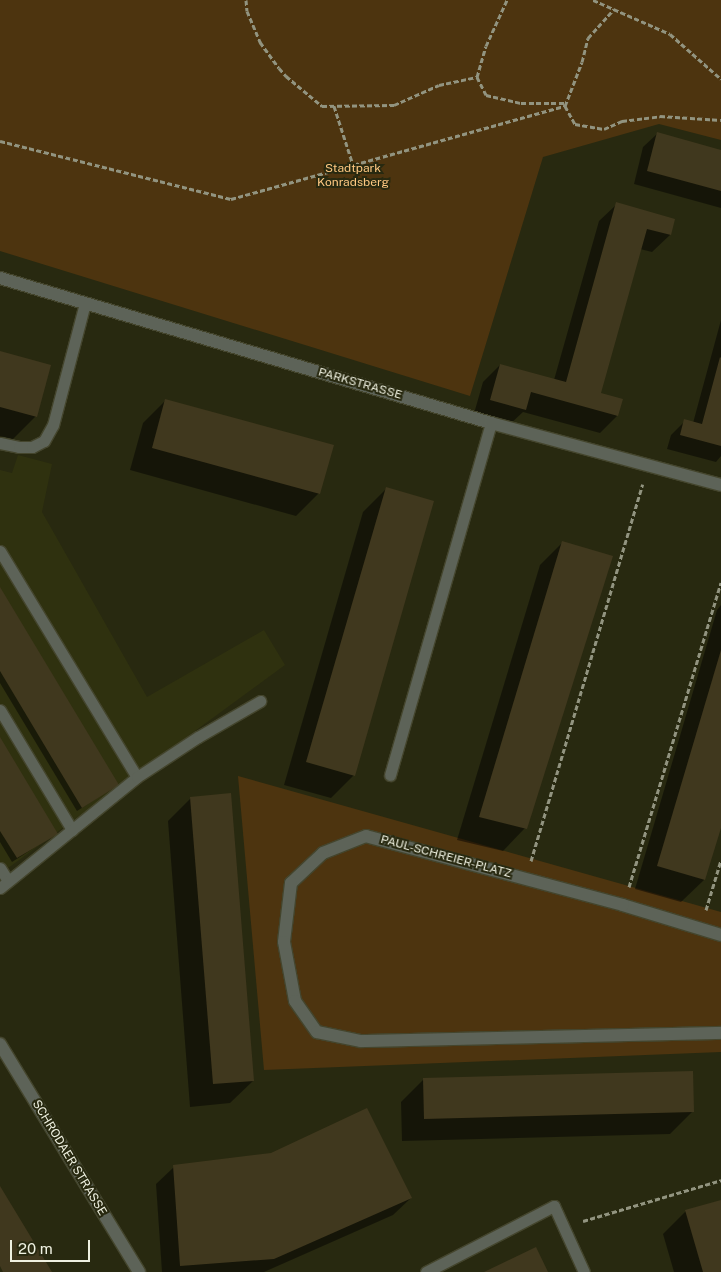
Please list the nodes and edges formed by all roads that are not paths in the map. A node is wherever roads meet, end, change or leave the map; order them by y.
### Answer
1 (0, 278) edge
2 (85, 304) junction
3 (491, 423) junction
4 (0, 443) edge
5 (721, 485) edge
6 (0, 551) edge
7 (260, 701) dead end
8 (0, 710) edge
9 (390, 775) dead end
10 (138, 778) junction
11 (72, 830) junction
12 (0, 868) edge
13 (4, 884) edge
14 (721, 935) edge
15 (721, 1033) edge
16 (0, 1044) edge
17 (139, 1272) edge
18 (426, 1272) edge
19 (584, 1272) edge

1 - 2 street, PARKSTRASSE
2 - 3 street, PARKSTRASSE
2 - 4 lane
3 - 5 street, PARKSTRASSE
3 - 9 lane
6 - 10 lane
7 - 10 lane
8 - 11 lane
10 - 11 lane
11 - 13 lane
12 - 13 lane
14 - 15 street, PAUL-SCHREIER-PLATZ
16 - 17 street, SCHRODAER STRASSE
18 - 19 lane

